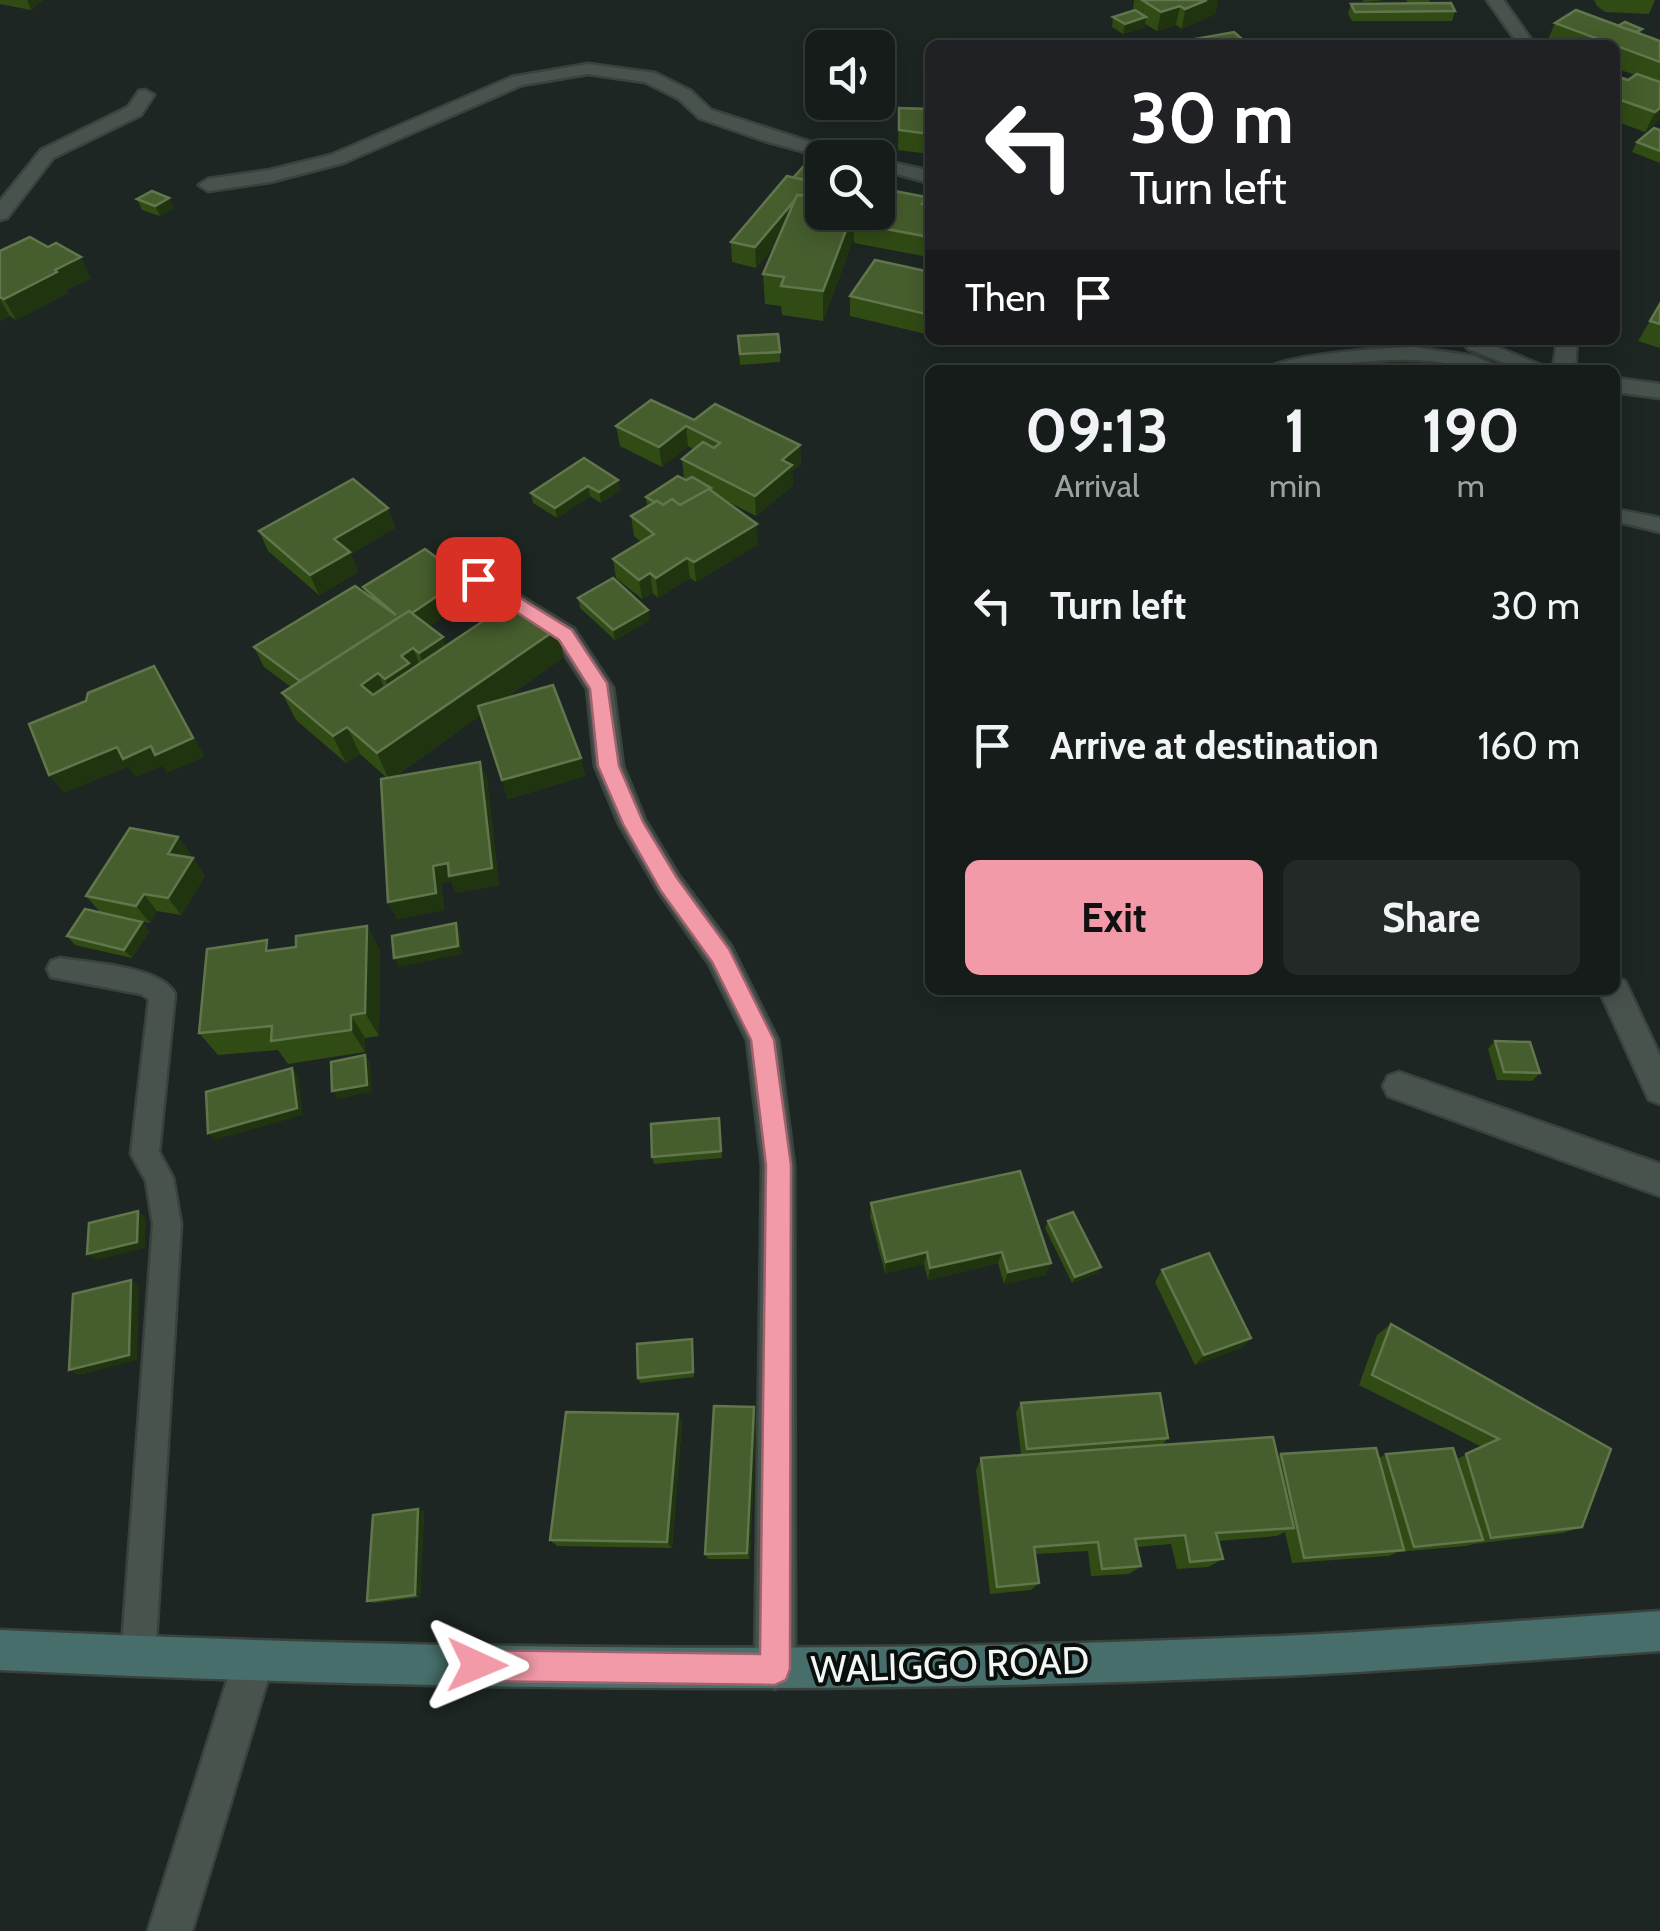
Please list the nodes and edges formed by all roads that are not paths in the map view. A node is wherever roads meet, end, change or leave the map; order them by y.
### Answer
1 (1495, 0) edge
2 (1524, 40) edge
3 (146, 96) dead end
4 (805, 146) edge
5 (895, 169) edge
6 (925, 177) edge
7 (208, 185) dead end
8 (0, 214) edge
9 (1476, 345) edge
10 (1307, 365) edge
11 (1478, 365) edge
12 (1530, 365) edge
13 (1620, 386) edge
14 (1660, 391) edge
15 (1620, 516) edge
16 (1660, 526) edge
17 (449, 560) dead end
18 (60, 969) dead end
19 (1616, 995) edge
20 (1398, 1086) dead end
21 (1660, 1090) edge
22 (1660, 1180) edge
23 (1660, 1631) edge
24 (0, 1650) edge
25 (138, 1659) junction
26 (253, 1662) junction
27 (775, 1669) junction
28 (170, 1931) edge

1 - 2 street
3 - 8 street
4 - 7 street
5 - 6 street
9 - 12 street
10 - 11 street
13 - 14 street
15 - 16 lane
17 - 27 street
18 - 25 lane
19 - 21 street
20 - 22 street
23 - 27 street, WALIGGO ROAD
24 - 25 street, WALIGGO ROAD
25 - 26 street, WALIGGO ROAD
26 - 27 street, WALIGGO ROAD
26 - 28 street

